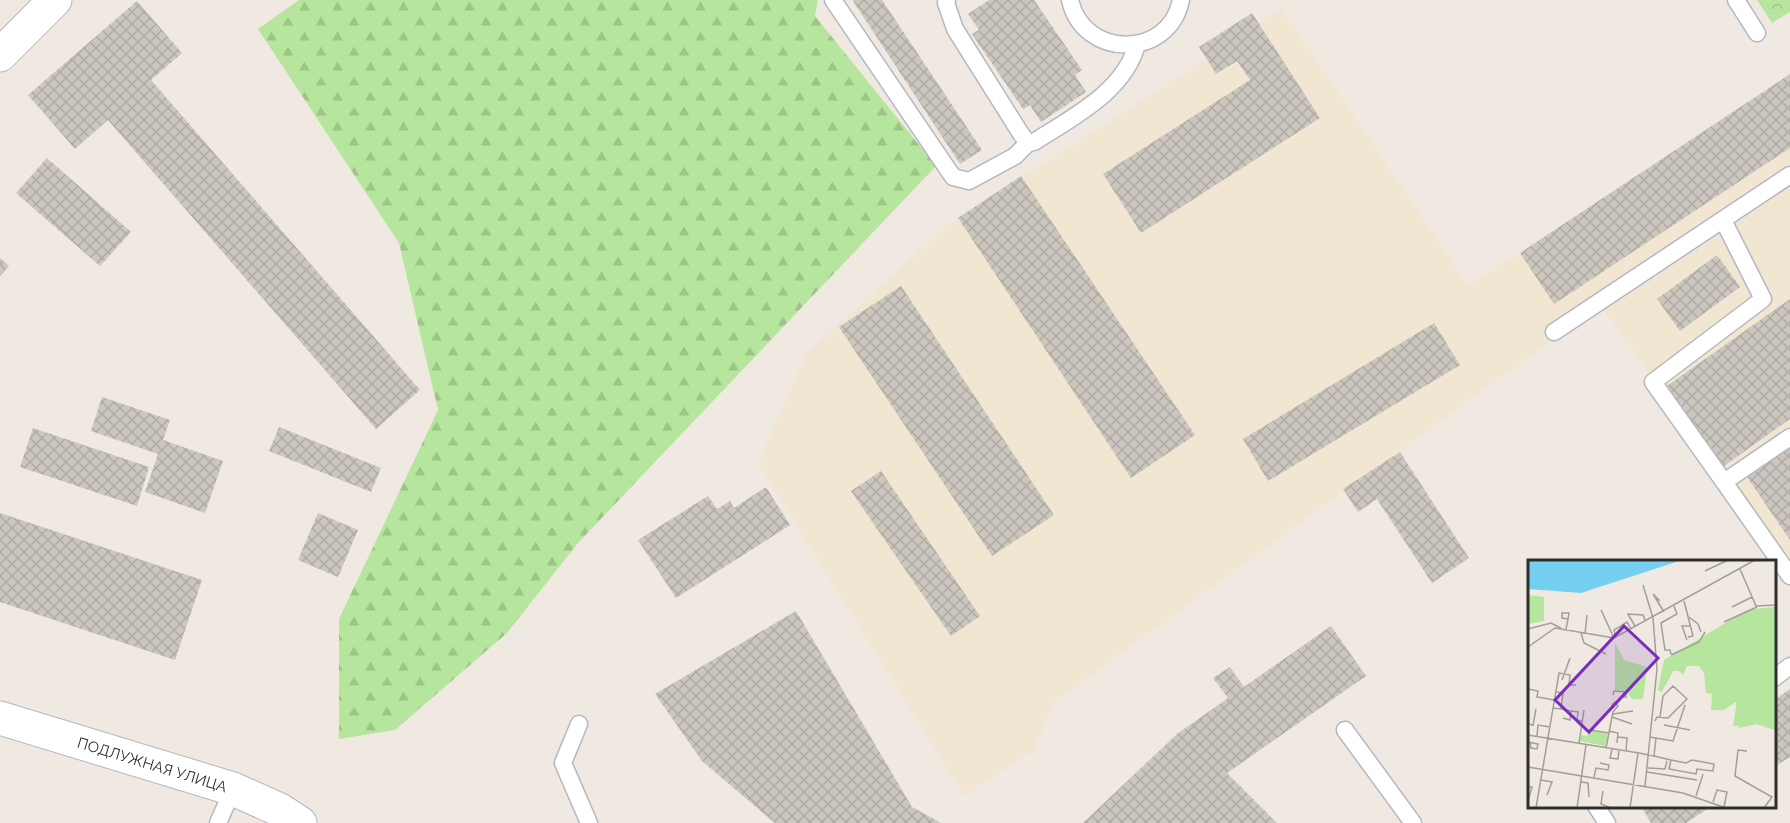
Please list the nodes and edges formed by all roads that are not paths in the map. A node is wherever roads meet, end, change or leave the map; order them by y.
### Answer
1 (833, 0) edge
2 (947, 0) edge
3 (1070, 0) edge
4 (1181, 0) edge
5 (1736, 0) edge
6 (42, 4) edge
7 (1757, 33) dead end
8 (1137, 44) junction
9 (0, 55) edge
10 (1028, 143) junction
11 (1790, 176) edge
12 (1723, 220) junction
13 (1554, 332) dead end
14 (1790, 438) edge
15 (1724, 482) junction
16 (1790, 576) edge
17 (1790, 666) edge
18 (1775, 677) edge
19 (0, 718) edge
20 (579, 724) dead end
21 (1345, 730) dead end
22 (233, 789) junction
23 (1597, 808) edge
24 (285, 819) edge
25 (218, 823) edge
26 (589, 823) edge
27 (1413, 823) edge
28 (1607, 823) edge

1 - 10 lane
2 - 10 lane
3 - 8 lane
4 - 8 lane
5 - 7 lane
6 - 9 street
8 - 10 lane
11 - 12 lane
12 - 13 lane
12 - 15 lane
14 - 15 lane
15 - 16 lane
17 - 18 lane
19 - 22 street, ПОДЛУЖНАЯ УЛИЦА
20 - 26 lane
21 - 27 lane
22 - 24 street, ПОДЛУЖНАЯ УЛИЦА
22 - 25 lane
23 - 28 lane

